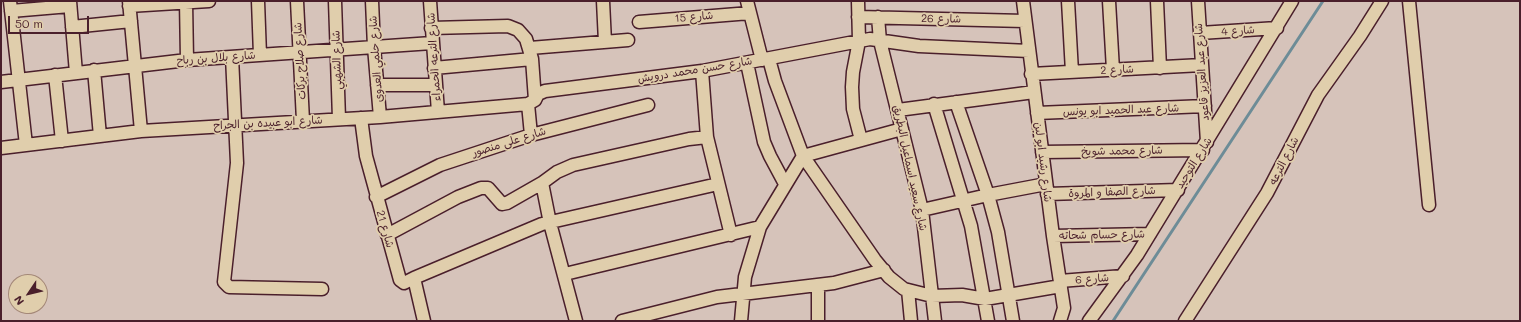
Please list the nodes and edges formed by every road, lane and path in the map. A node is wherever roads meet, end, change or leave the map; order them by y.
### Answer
1 (209, 1) edge
2 (258, 1) edge
3 (297, 1) edge
4 (335, 1) edge
5 (372, 1) edge
6 (430, 1) edge
7 (603, 1) edge
8 (858, 1) edge
9 (1023, 1) edge
10 (1068, 1) edge
11 (1109, 1) edge
12 (1157, 1) edge
13 (1198, 1) edge
14 (1292, 1) edge
15 (1382, 1) edge
16 (1408, 1) edge
17 (186, 2) edge
18 (129, 3) edge
19 (70, 4) edge
20 (11, 6) edge
21 (748, 7) edge
22 (858, 17) junction
23 (878, 17) junction
24 (131, 21) junction
25 (1025, 21) junction
26 (639, 22) dead end
27 (72, 27) junction
28 (431, 28) junction
29 (1277, 28) junction
30 (1200, 34) junction
31 (628, 40) dead end
32 (880, 40) junction
33 (859, 41) junction
34 (605, 42) junction
35 (432, 43) junction
36 (374, 47) junction
37 (337, 50) junction
38 (1028, 51) junction
39 (300, 52) junction
40 (531, 53) junction
41 (260, 55) junction
42 (232, 57) junction
43 (765, 59) junction
44 (188, 60) junction
45 (747, 63) junction
46 (135, 65) junction
47 (1202, 65) junction
48 (434, 68) junction
49 (1160, 68) junction
50 (94, 70) junction
51 (1113, 70) junction
52 (702, 71) junction
53 (1072, 72) junction
54 (76, 73) junction
55 (1032, 74) junction
56 (55, 75) junction
57 (19, 80) junction
58 (1, 82) edge
59 (377, 85) junction
60 (436, 85) junction
61 (1034, 92) junction
62 (531, 102) junction
63 (956, 102) junction
64 (934, 104) junction
65 (648, 105) dead end
66 (1205, 106) junction
67 (898, 110) junction
68 (438, 112) junction
69 (1036, 113) junction
70 (380, 117) junction
71 (361, 118) junction
72 (340, 119) junction
73 (303, 121) junction
74 (236, 125) junction
75 (902, 129) junction
76 (141, 131) junction
77 (531, 134) junction
78 (100, 136) junction
79 (706, 137) junction
80 (62, 140) junction
81 (861, 140) junction
82 (26, 145) junction
83 (1205, 146) junction
84 (1, 148) edge
85 (1042, 152) junction
86 (803, 156) junction
87 (542, 183) junction
88 (718, 184) junction
89 (785, 184) junction
90 (1047, 189) junction
91 (1178, 190) junction
92 (988, 195) junction
93 (376, 197) junction
94 (964, 201) junction
95 (1429, 205) dead end
96 (922, 210) junction
97 (550, 222) junction
98 (760, 227) junction
99 (1150, 234) junction
100 (387, 235) junction
101 (732, 235) junction
102 (1053, 236) junction
103 (884, 270) junction
104 (565, 274) junction
105 (1123, 276) junction
106 (414, 278) junction
107 (1060, 284) junction
108 (818, 285) junction
109 (322, 289) dead end
110 (908, 290) junction
111 (743, 294) junction
112 (1009, 295) junction
113 (932, 296) junction
114 (985, 299) junction
115 (424, 321) edge
116 (576, 321) edge
117 (622, 321) edge
118 (741, 321) edge
119 (818, 321) edge
120 (911, 321) edge
121 (935, 321) edge
122 (988, 321) edge
123 (1013, 321) edge
124 (1060, 321) edge
125 (1089, 321) edge
126 (1185, 321) edge

1 - 17 street
2 - 41 street
3 - 39 street, شارع صلاح بركات
4 - 37 street, شارع الشهبي
5 - 36 street, شارع حلمي العدوى
6 - 28 street, شارع الترعه الحمراء
7 - 34 street
8 - 22 street
9 - 25 street, شارع رشيد ابو لبن
10 - 53 street
11 - 51 street
12 - 49 street
13 - 30 street, شارع عبد العزيز قاعود
14 - 29 street, شارع التوحيد
15 - 126 street, شارع الترعه
16 - 95 street
17 - 18 street
17 - 44 street
18 - 24 street
19 - 20 street
19 - 27 street
20 - 57 street
21 - 26 street, شارع 15
21 - 43 street
22 - 23 street, شارع 26
22 - 33 street
23 - 25 street, شارع 26
23 - 32 street, شارع سعيد اسماعيل البطريق
24 - 27 street
24 - 46 street
25 - 38 street, شارع رشيد ابو لبن
27 - 54 street
28 - 35 street, شارع الترعه الحمراء
28 - 40 street
29 - 30 street, شارع 4
29 - 83 street, شارع التوحيد
30 - 47 street, شارع عبد العزيز قاعود
31 - 34 street
32 - 33 street, شارع حسن محمد درويش
32 - 38 street, شارع حسن محمد درويش
32 - 67 street, شارع سعيد اسماعيل البطريق
33 - 43 street, شارع حسن محمد درويش
33 - 81 street
34 - 40 street
35 - 36 street, شارع بلال بن رباح
35 - 48 street, شارع الترعه الحمراء
36 - 37 street, شارع بلال بن رباح
36 - 59 street, شارع حلمي العدوى
37 - 39 street, شارع بلال بن رباح
37 - 72 street, شارع الشهبي
38 - 55 street, شارع رشيد ابو لبن
39 - 41 street, شارع بلال بن رباح
39 - 73 street, شارع صلاح بركات
40 - 48 street
40 - 62 street
41 - 42 street, شارع بلال بن رباح
42 - 44 street, شارع بلال بن رباح
42 - 74 street
43 - 45 street, شارع حسن محمد درويش
43 - 86 street
44 - 46 street, شارع بلال بن رباح
45 - 52 street, شارع حسن محمد درويش
45 - 89 street
46 - 50 street, شارع بلال بن رباح
46 - 76 street
47 - 49 street, شارع 2
47 - 66 street, شارع عبد العزيز قاعود
48 - 60 street, شارع الترعه الحمراء
49 - 51 street, شارع 2
50 - 54 street, شارع بلال بن رباح
50 - 78 street
51 - 53 street, شارع 2
52 - 62 street, شارع حسن محمد درويش
52 - 79 street
53 - 55 street, شارع 2
54 - 56 street, شارع بلال بن رباح
55 - 61 street, شارع رشيد ابو لبن
56 - 57 street, شارع بلال بن رباح
56 - 80 street
57 - 58 street, شارع بلال بن رباح
57 - 82 street
59 - 60 street
59 - 70 street, شارع حلمي العدوى
60 - 68 street, شارع الترعه الحمراء
61 - 63 street
61 - 69 street, شارع رشيد ابو لبن
62 - 68 street, شارع ابو عبيده بن الجراح
62 - 77 street
63 - 64 street
63 - 92 street
64 - 67 street
64 - 94 street
65 - 77 street, شارع على منصور
66 - 69 street, شارع عبد الحميد ابو يونس
66 - 83 street, شارع عبد العزيز قاعود
67 - 75 street, شارع سعيد اسماعيل البطريق
68 - 70 street, شارع ابو عبيده بن الجراح
69 - 85 street, شارع رشيد ابو لبن
70 - 71 street, شارع ابو عبيده بن الجراح
71 - 72 street, شارع ابو عبيده بن الجراح
71 - 93 street, شارع 21
72 - 73 street, شارع ابو عبيده بن الجراح
73 - 74 street, شارع ابو عبيده بن الجراح
74 - 76 street, شارع ابو عبيده بن الجراح
74 - 109 street
75 - 81 street
75 - 96 street, شارع سعيد اسماعيل البطريق
76 - 78 street, شارع ابو عبيده بن الجراح
77 - 93 street, شارع على منصور
78 - 80 street, شارع ابو عبيده بن الجراح
79 - 87 street
79 - 88 street
80 - 82 street, شارع ابو عبيده بن الجراح
81 - 86 street
82 - 84 street, شارع ابو عبيده بن الجراح
83 - 85 street, شارع محمد شويخ
83 - 91 street, شارع التوحيد
85 - 90 street, شارع رشيد ابو لبن
86 - 89 street
86 - 103 street
87 - 97 street
87 - 100 street
88 - 97 street
88 - 101 street
89 - 98 street
90 - 91 street, شارع الصفا و المروة
90 - 92 street, شارع الصفا و المروة
90 - 102 street, شارع رشيد ابو لبن
91 - 99 street, شارع التوحيد
92 - 94 street, شارع الصفا و المروة
92 - 112 street
93 - 100 street, شارع 21
94 - 96 street, شارع الصفا و المروة
94 - 114 street
96 - 113 street, شارع سعيد اسماعيل البطريق
97 - 104 street
97 - 106 street
98 - 101 street
98 - 111 street
99 - 102 street, شارع حسام شحاته
99 - 105 street, شارع التوحيد
100 - 106 street, شارع 21
101 - 104 street
102 - 107 street, شارع رشيد ابو لبن
103 - 108 street
103 - 110 street
104 - 116 street
105 - 107 street, شارع 6
105 - 125 street, شارع التوحيد
106 - 115 street
107 - 112 street, شارع 6
107 - 124 street, شارع رشيد ابو لبن
108 - 111 street
108 - 119 street
110 - 113 street, شارع 6
110 - 120 street
111 - 117 street
111 - 118 street
112 - 114 street, شارع 6
112 - 123 street
113 - 114 street, شارع 6
113 - 121 street, شارع سعيد اسماعيل البطريق
114 - 122 street

